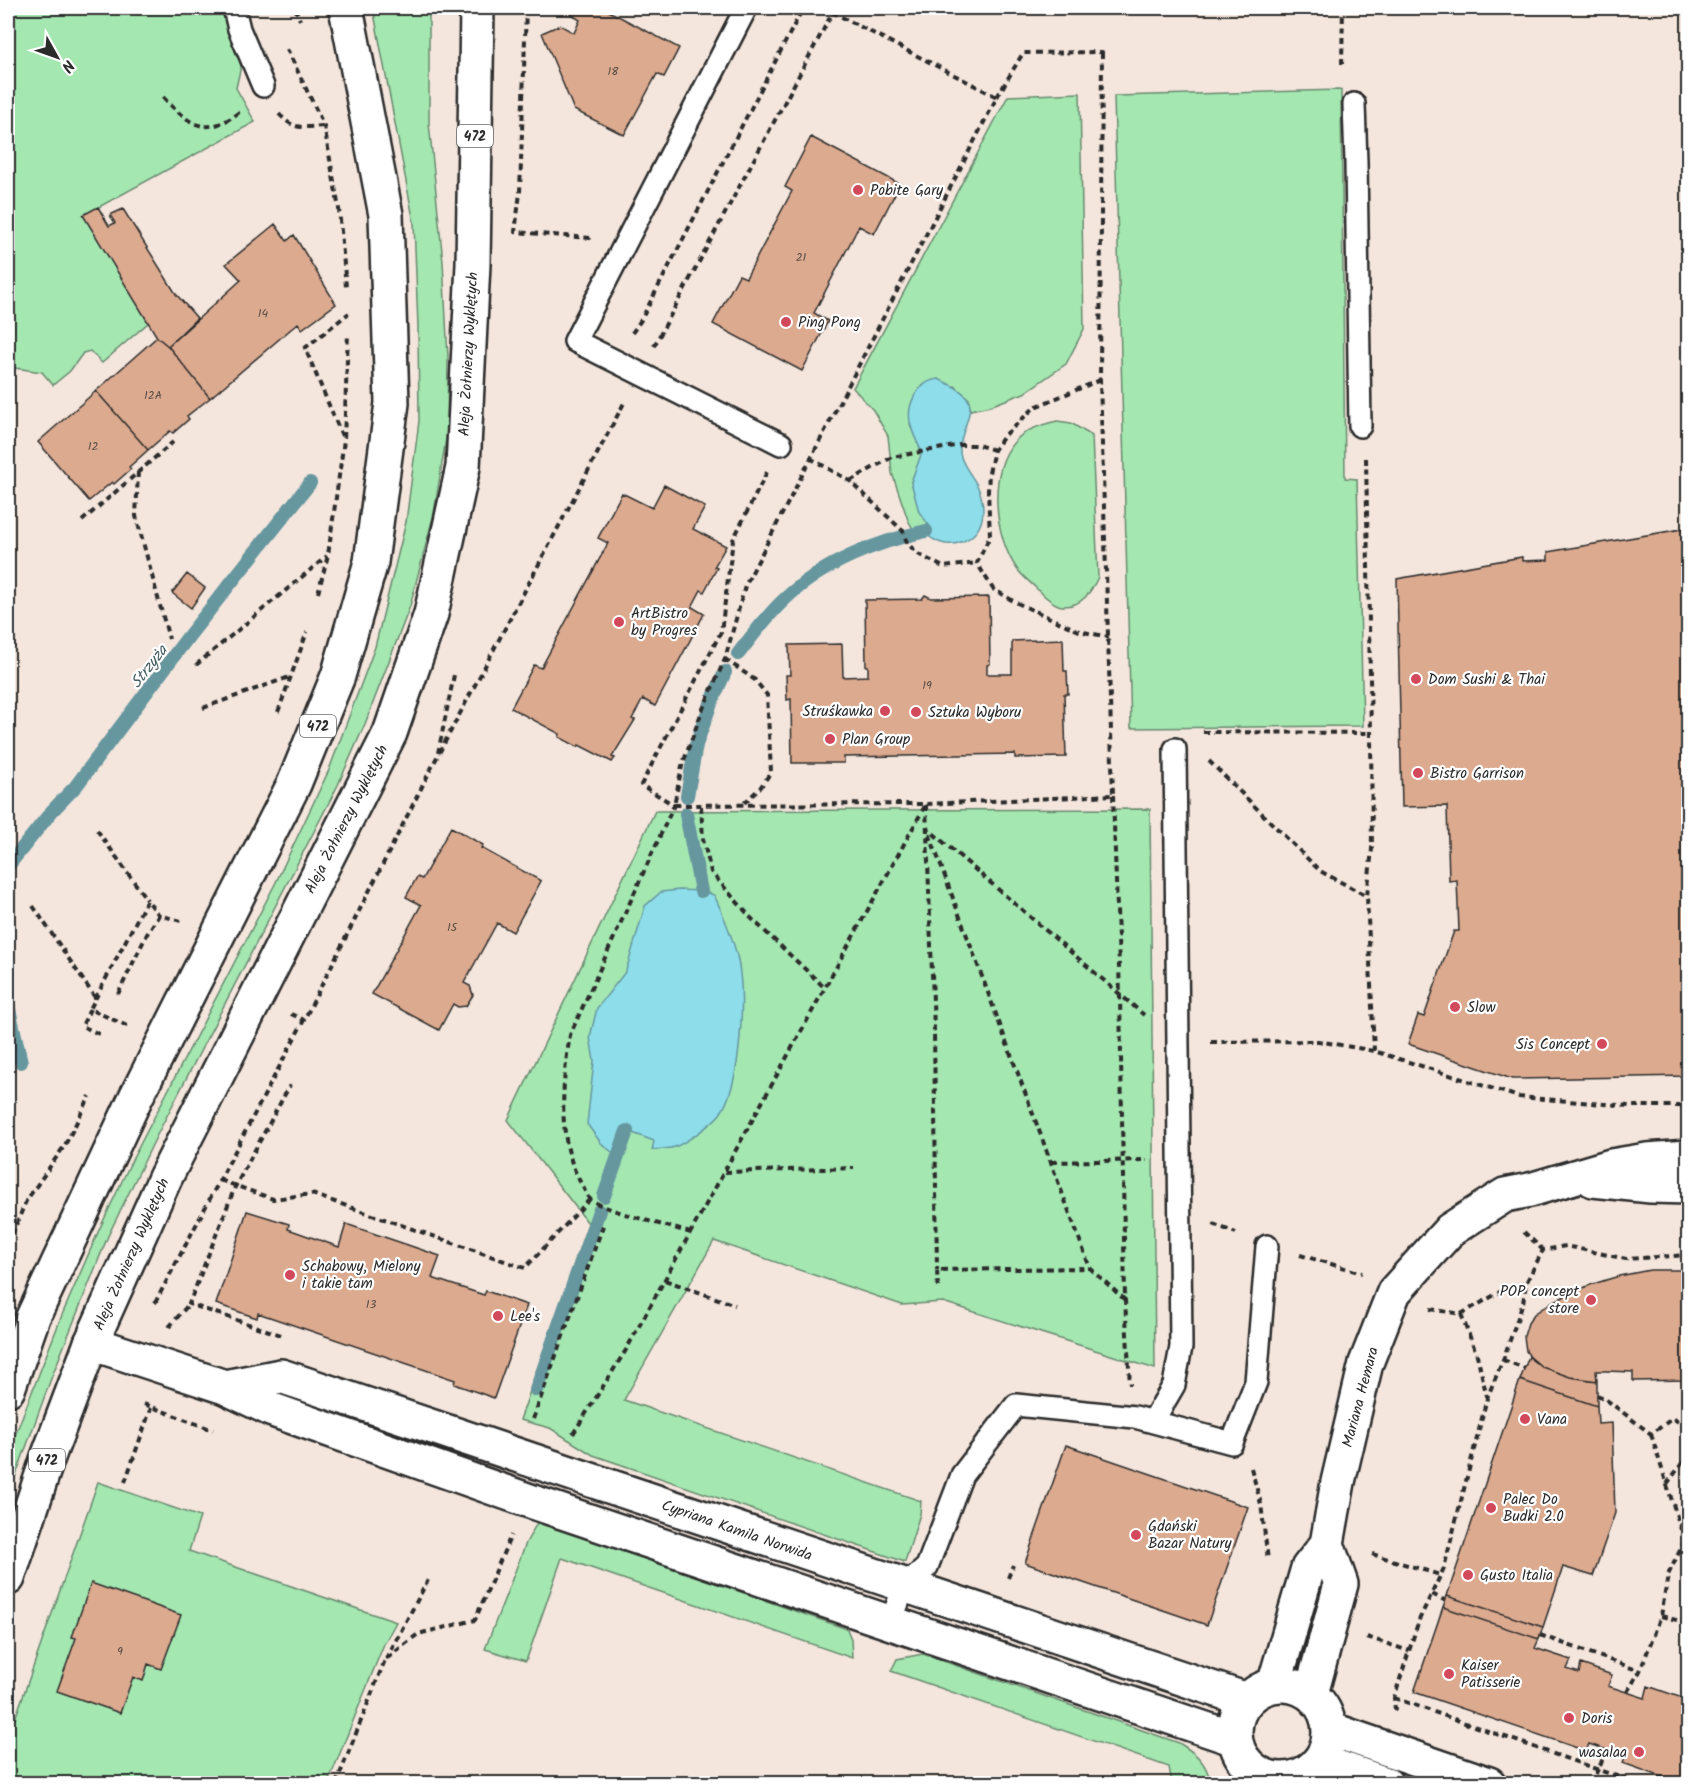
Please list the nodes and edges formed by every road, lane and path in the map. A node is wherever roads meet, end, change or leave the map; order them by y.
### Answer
1 (234, 8) edge
2 (296, 8) edge
3 (346, 8) edge
4 (477, 8) edge
5 (526, 8) edge
6 (746, 8) edge
7 (803, 8) edge
8 (1343, 8) edge
9 (832, 12) dead end
10 (300, 20) dead end
11 (282, 40) dead end
12 (1342, 64) dead end
13 (263, 86) junction
14 (163, 97) dead end
15 (997, 97) junction
16 (1354, 104) dead end
17 (324, 126) junction
18 (566, 237) dead end
19 (347, 290) dead end
20 (348, 302) dead end
21 (349, 313) junction
22 (611, 359) junction
23 (1100, 381) junction
24 (1360, 426) dead end
25 (344, 440) junction
26 (173, 442) dead end
27 (781, 444) joint
28 (1366, 449) dead end
29 (994, 450) junction
30 (810, 459) junction
31 (138, 472) junction
32 (850, 481) junction
33 (82, 521) dead end
34 (328, 555) junction
35 (977, 563) junction
36 (318, 594) dead end
37 (310, 624) dead end
38 (1108, 637) junction
39 (169, 639) dead end
40 (725, 659) junction
41 (456, 664) dead end
42 (196, 665) dead end
43 (292, 676) junction
44 (202, 708) dead end
45 (274, 720) dead end
46 (1371, 732) junction
47 (1174, 749) junction
48 (1113, 795) junction
49 (926, 804) junction
50 (674, 805) junction
51 (701, 806) junction
52 (741, 806) junction
53 (927, 828) junction
54 (97, 830) dead end
55 (1367, 896) junction
56 (147, 900) junction
57 (33, 906) dead end
58 (159, 915) junction
59 (176, 931) dead end
60 (825, 988) junction
61 (118, 994) dead end
62 (1120, 995) junction
63 (96, 999) junction
64 (90, 1009) junction
65 (288, 1012) dead end
66 (132, 1016) dead end
67 (304, 1020) junction
68 (127, 1026) junction
69 (99, 1034) dead end
70 (122, 1036) dead end
71 (1178, 1042) junction
72 (1374, 1051) junction
73 (290, 1085) dead end
74 (92, 1093) dead end
75 (1689, 1106) edge
76 (1689, 1157) edge
77 (1179, 1159) junction
78 (1123, 1161) junction
79 (1052, 1162) junction
80 (854, 1168) dead end
81 (725, 1172) junction
82 (1573, 1178) junction
83 (220, 1180) junction
84 (238, 1181) dead end
85 (1689, 1187) edge
86 (590, 1199) junction
87 (1180, 1210) junction
88 (604, 1222) dead end
89 (691, 1233) junction
90 (8, 1244) edge
91 (1267, 1246) junction
92 (1689, 1255) edge
93 (1090, 1268) junction
94 (937, 1270) junction
95 (665, 1280) junction
96 (1526, 1283) junction
97 (938, 1287) dead end
98 (1394, 1292) junction
99 (1125, 1300) junction
100 (189, 1304) dead end
101 (735, 1305) dead end
102 (154, 1306) dead end
103 (1461, 1314) junction
104 (163, 1334) dead end
105 (91, 1343) junction
106 (626, 1350) dead end
107 (1503, 1360) junction
108 (1525, 1368) dead end
109 (225, 1387) junction
110 (8, 1389) edge
111 (1597, 1395) dead end
112 (1487, 1398) junction
113 (140, 1401) dead end
114 (151, 1408) junction
115 (1144, 1419) junction
116 (531, 1424) dead end
117 (1689, 1429) edge
118 (213, 1430) dead end
119 (1651, 1434) junction
120 (1232, 1443) junction
121 (1689, 1455) edge
122 (125, 1482) dead end
123 (1667, 1484) junction
124 (514, 1528) dead end
125 (1689, 1534) edge
126 (1685, 1540) junction
127 (1327, 1544) junction
128 (1365, 1551) dead end
129 (1268, 1561) dead end
130 (1440, 1575) junction
131 (8, 1578) edge
132 (428, 1580) dead end
133 (904, 1587) junction
134 (1432, 1594) junction
135 (1446, 1601) dead end
136 (1661, 1616) junction
137 (1689, 1623) edge
138 (890, 1624) junction
139 (1540, 1635) dead end
140 (1365, 1636) dead end
141 (1409, 1651) junction
142 (385, 1660) junction
143 (1640, 1671) junction
144 (1627, 1692) dead end
145 (1260, 1693) junction
146 (1311, 1694) junction
147 (1394, 1698) junction
148 (1395, 1717) dead end
149 (1330, 1729) junction
150 (1607, 1750) dead end
151 (1320, 1761) junction
152 (1242, 1763) edge
153 (1597, 1768) junction
154 (1288, 1781) edge
155 (336, 1784) edge
156 (1386, 1784) edge
157 (1489, 1784) edge
158 (1591, 1784) edge
159 (1639, 1784) edge

1 - 13 lane
2 - 10 path
3 - 110 street, 472
4 - 105 street, Aleja Żołnierzy Wyklętych / 472
5 - 18 path
6 - 22 lane
7 - 22 path
8 - 12 path
9 - 15 path
11 - 17 path
13 - 14 path
13 - 17 path
15 - 23 path
15 - 30 path
16 - 24 lane
17 - 19 path
20 - 21 path
21 - 25 path
21 - 25 path
22 - 27 lane
23 - 29 path
23 - 38 path
25 - 34 path
26 - 31 path
27 - 50 path
28 - 46 path
29 - 32 path
29 - 35 path
30 - 32 path
30 - 40 path
31 - 33 path
31 - 39 path
32 - 35 path
34 - 36 path
34 - 42 path
35 - 38 path
37 - 43 path
38 - 48 path
40 - 50 path
40 - 52 path
41 - 67 path
43 - 44 path
43 - 45 path
46 - 47 path
46 - 55 path
47 - 55 path
47 - 71 lane
48 - 49 path
48 - 62 path
49 - 52 path
49 - 53 path
49 - 60 path
50 - 51 path
50 - 86 path
51 - 52 path
51 - 60 path
53 - 62 path
53 - 79 path
53 - 94 path
54 - 56 path
55 - 72 path
56 - 58 path
56 - 63 path
57 - 63 path
58 - 59 path
58 - 61 path
60 - 81 path
62 - 78 path
63 - 64 path
64 - 68 path
64 - 69 path
65 - 67 path
66 - 68 path
67 - 83 path
68 - 70 path
71 - 72 path
71 - 77 lane
72 - 75 path
73 - 84 path
74 - 90 path
76 - 82 street, Mariana Hemara
77 - 78 path
77 - 87 lane
78 - 79 path
78 - 99 path
79 - 93 path
80 - 81 path
81 - 89 path
82 - 85 street, Mariana Hemara
82 - 98 street, Mariana Hemara
83 - 86 path
83 - 102 path
86 - 89 path
87 - 91 path
87 - 115 lane
88 - 116 path
89 - 95 path
91 - 98 path
91 - 120 lane
92 - 96 path
93 - 94 path
93 - 99 path
94 - 97 path
95 - 101 path
95 - 106 path
96 - 103 path
96 - 107 path
98 - 103 path
98 - 127 street, Mariana Hemara
99 - 115 path
100 - 104 path
103 - 112 path
105 - 109 street, Cypriana Kamila Norwida
105 - 131 street, Aleja Żołnierzy Wyklętych / 472
107 - 108 path
107 - 112 path
109 - 133 street, Cypriana Kamila Norwida
109 - 138 street, Cypriana Kamila Norwida
111 - 119 path
112 - 130 path
113 - 114 path
114 - 118 path
114 - 122 path
115 - 120 lane
115 - 133 lane
117 - 119 path
119 - 123 path
120 - 129 path
121 - 123 path
123 - 126 path
124 - 142 path
125 - 126 path
126 - 136 path
127 - 145 street, Mariana Hemara
127 - 146 street, Mariana Hemara
128 - 130 path
130 - 134 path
132 - 142 path
133 - 138 lane
133 - 145 street, Cypriana Kamila Norwida
134 - 135 path
134 - 141 path
136 - 137 path
136 - 143 path
138 - 152 street, Cypriana Kamila Norwida
139 - 143 path
140 - 141 path
141 - 147 path
142 - 155 path
143 - 144 path
145 - 146 street
145 - 152 street
146 - 149 street
147 - 148 path
147 - 153 path
149 - 151 street
149 - 157 street
150 - 153 path
151 - 154 street
151 - 156 street
152 - 154 street
153 - 158 path
153 - 159 path

